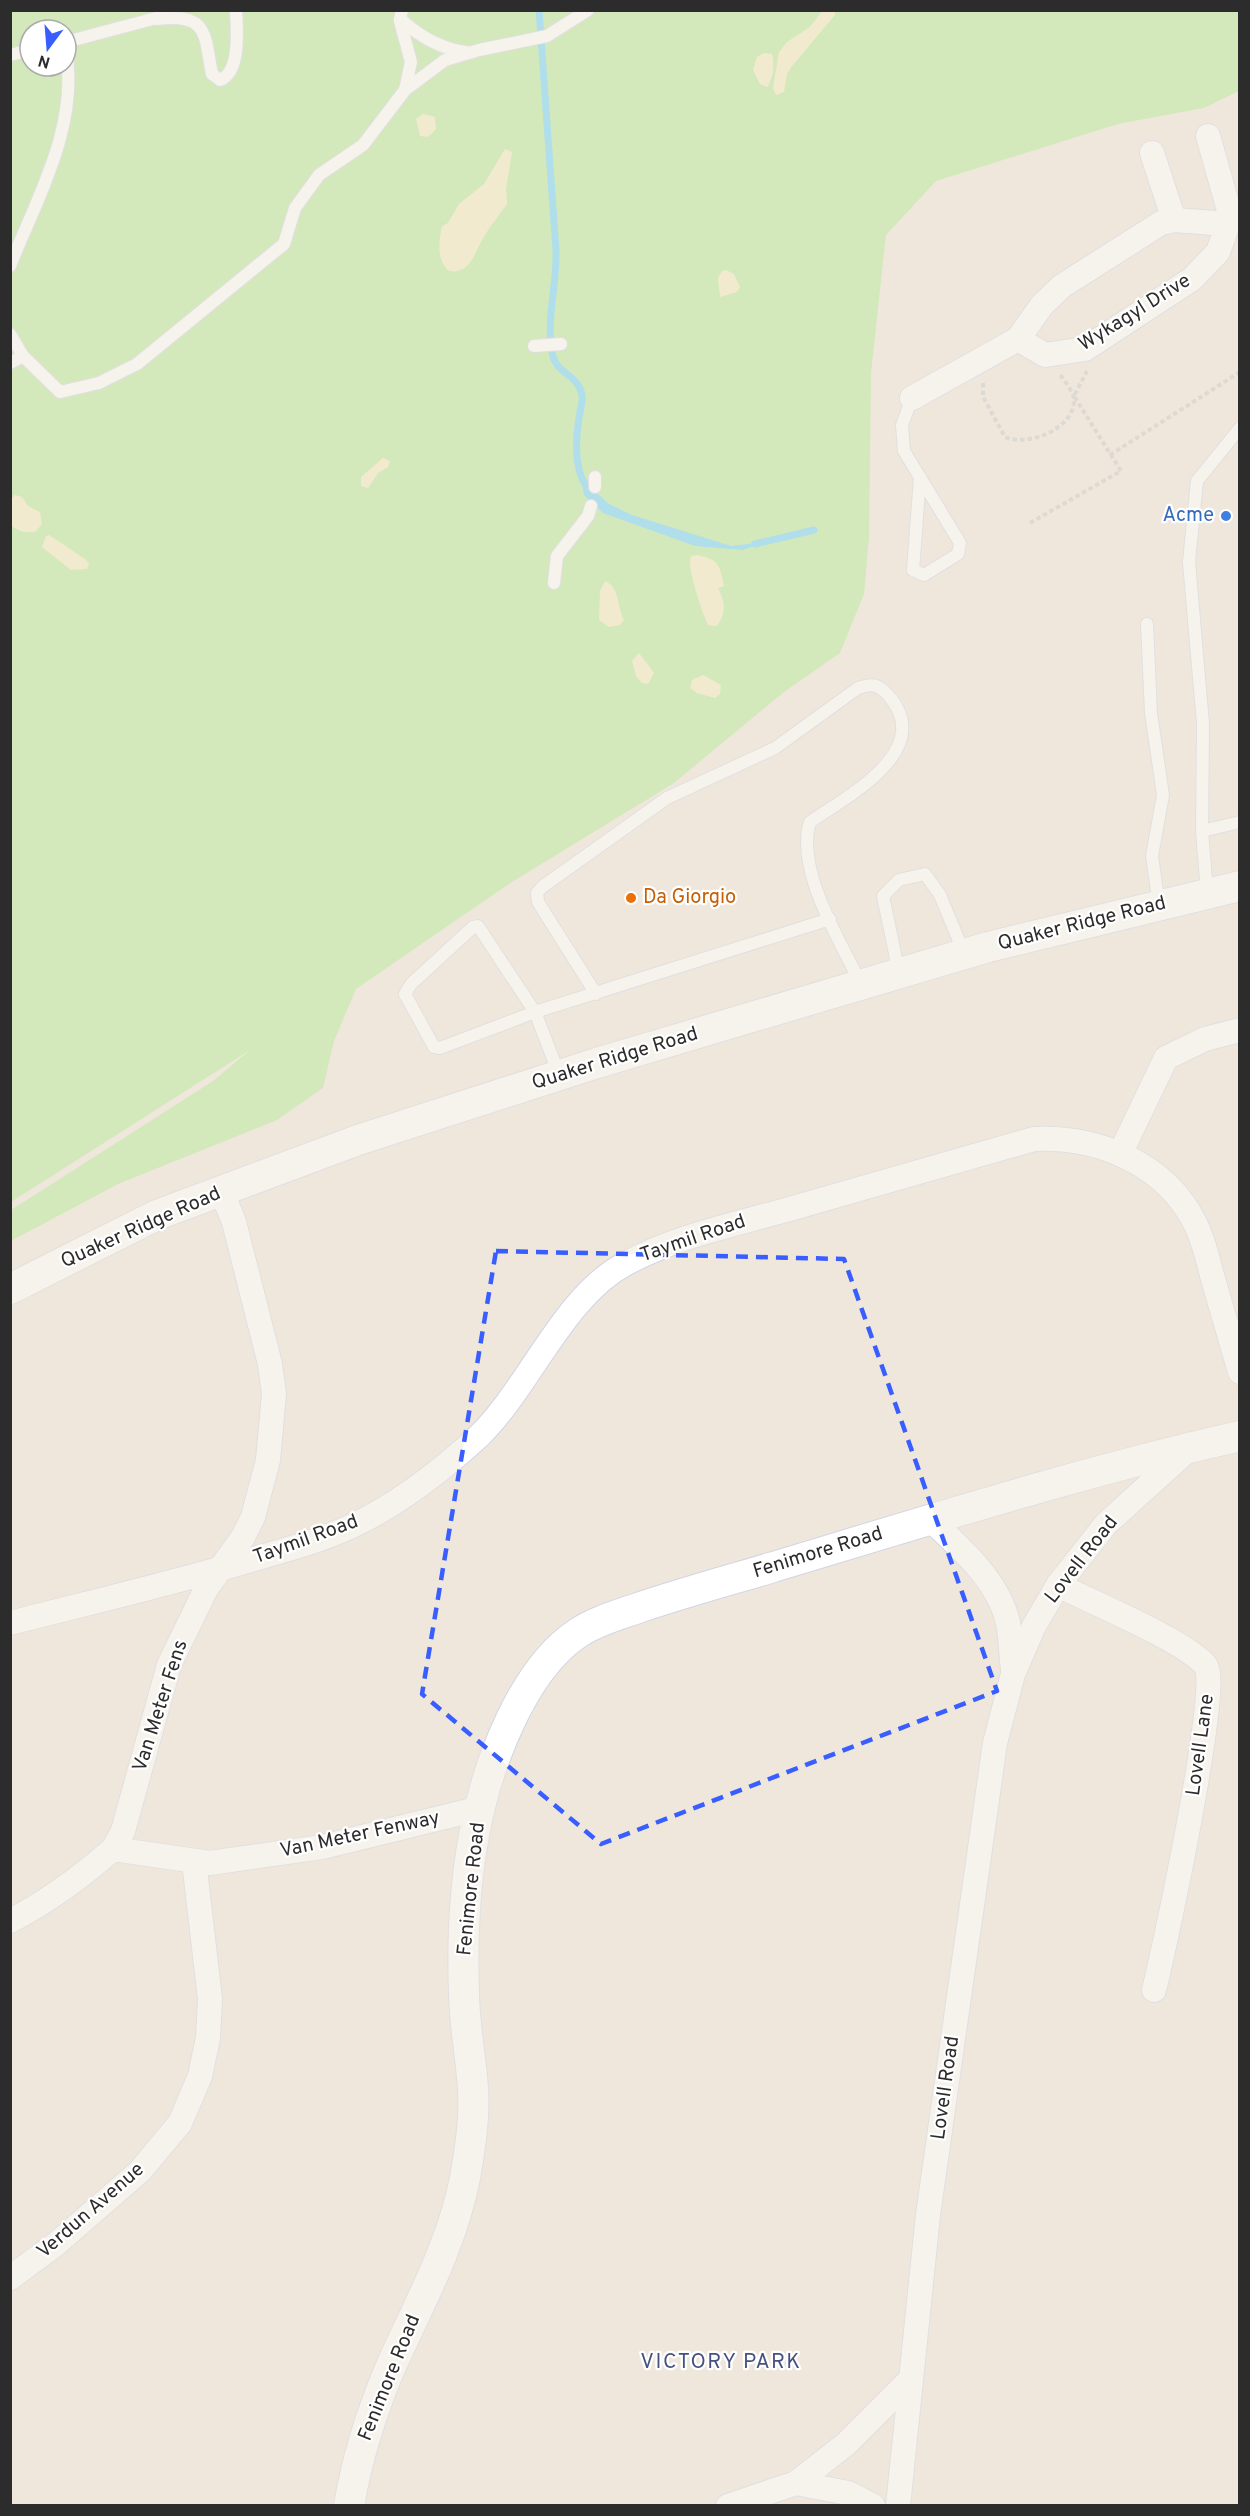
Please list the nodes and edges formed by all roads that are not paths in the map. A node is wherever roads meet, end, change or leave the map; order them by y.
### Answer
1 (176, 10) edge
2 (236, 10) edge
3 (588, 10) edge
4 (399, 13) edge
5 (157, 19) junction
6 (78, 39) edge
7 (471, 52) junction
8 (69, 78) edge
9 (405, 90) junction
10 (1208, 136) dead end
11 (1152, 153) dead end
12 (1174, 220) junction
13 (1233, 220) edge
14 (10, 266) edge
15 (10, 334) edge
16 (1018, 339) junction
17 (561, 344) dead end
18 (534, 346) dead end
19 (23, 356) junction
20 (10, 363) edge
21 (912, 398) joint
22 (1239, 428) edge
23 (920, 477) junction
24 (591, 506) dead end
25 (554, 583) dead end
26 (1147, 624) dead end
27 (1239, 822) edge
28 (1202, 831) junction
29 (1239, 886) edge
30 (1207, 894) junction
31 (1159, 905) junction
32 (830, 919) junction
33 (964, 954) junction
34 (899, 973) junction
35 (861, 985) junction
36 (596, 993) junction
37 (535, 1012) junction
38 (1239, 1030) edge
39 (560, 1075) junction
40 (1120, 1154) junction
41 (221, 1190) junction
42 (10, 1289) edge
43 (1239, 1372) edge
44 (1239, 1436) edge
45 (1191, 1447) junction
46 (931, 1520) junction
47 (219, 1569) junction
48 (1058, 1585) junction
49 (10, 1623) edge
50 (1013, 1674) junction
51 (481, 1808) junction
52 (113, 1849) junction
53 (195, 1861) junction
54 (10, 1921) edge
55 (1154, 1990) dead end
56 (10, 2278) edge
57 (910, 2380) junction
58 (796, 2483) junction
59 (349, 2505) edge
60 (728, 2505) edge
61 (873, 2505) edge
62 (898, 2505) edge

1 - 5 lane
2 - 5 lane
3 - 7 lane
4 - 7 lane
4 - 9 lane
5 - 6 lane
7 - 9 lane
8 - 14 lane
9 - 19 lane
10 - 13 street
11 - 12 street
12 - 13 street
12 - 16 street
13 - 16 street, Wykagyl Drive
15 - 19 lane
16 - 21 street
17 - 18 lane
19 - 20 lane
21 - 23 lane
22 - 28 lane
23 - 23 lane
24 - 25 lane
26 - 31 lane
27 - 28 lane
28 - 30 lane
29 - 30 street, Quaker Ridge Road
30 - 31 street, Quaker Ridge Road
31 - 33 street, Quaker Ridge Road
32 - 35 lane
32 - 36 lane
32 - 36 lane
33 - 34 street, Quaker Ridge Road
33 - 34 lane
34 - 35 street, Quaker Ridge Road
35 - 39 street, Quaker Ridge Road
36 - 37 lane
37 - 37 lane
37 - 39 lane
38 - 40 street
39 - 41 street, Quaker Ridge Road
40 - 43 street, Taymil Road
40 - 47 street, Taymil Road
41 - 42 street, Quaker Ridge Road
41 - 47 street, Van Meter Fens
44 - 45 street, Lovell Road
45 - 46 street, Fenimore Road
45 - 48 street, Lovell Road
46 - 50 street, Lovell Road
46 - 51 street, Fenimore Road
47 - 49 street, Taymil Road
47 - 52 street, Van Meter Fens
48 - 50 street, Lovell Road
48 - 55 street, Lovell Lane
50 - 57 street, Lovell Road
51 - 53 street, Van Meter Fenway
51 - 59 street, Fenimore Road
52 - 53 street, Van Meter Fenway
52 - 54 street
53 - 56 street, Verdun Avenue
57 - 58 street
57 - 62 street, Lovell Road
58 - 60 street
58 - 61 street

